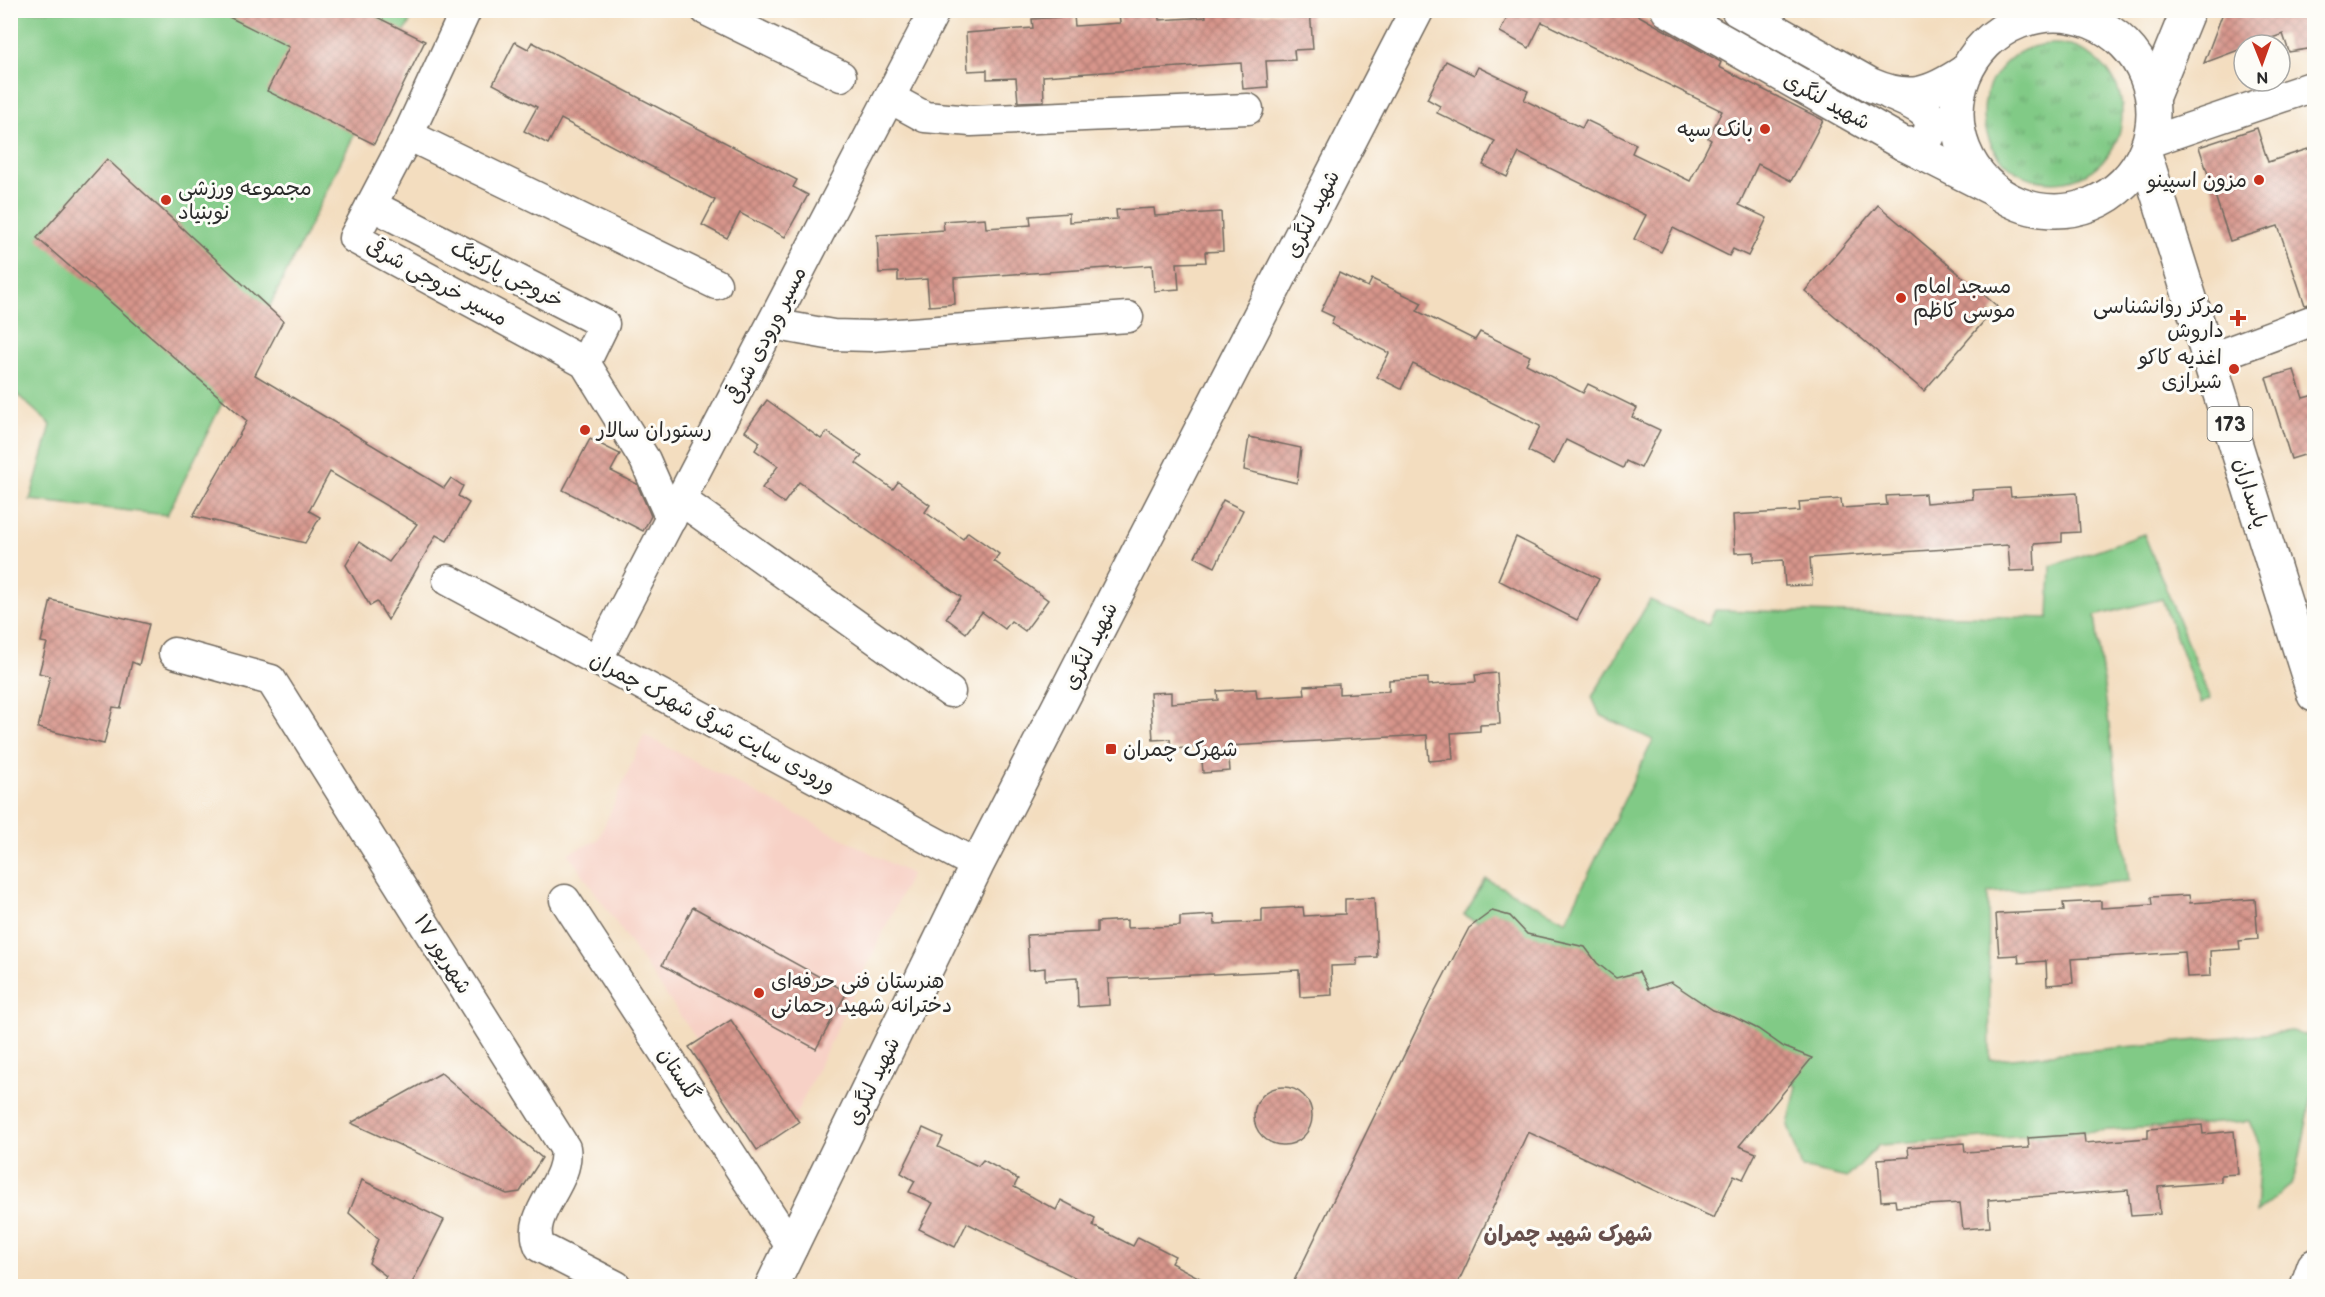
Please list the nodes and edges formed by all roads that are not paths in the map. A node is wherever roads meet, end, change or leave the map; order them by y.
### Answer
1 (466, 10) edge
2 (706, 10) edge
3 (935, 10) edge
4 (1417, 10) edge
5 (1668, 10) edge
6 (1738, 10) edge
7 (2188, 10) edge
8 (2033, 14) edge
9 (1964, 72) junction
10 (841, 76) dead end
11 (2314, 86) edge
12 (1888, 93) junction
13 (2153, 96) junction
14 (890, 98) junction
15 (1248, 109) dead end
16 (408, 135) junction
17 (1904, 144) junction
18 (2147, 148) junction
19 (1989, 187) junction
20 (371, 205) junction
21 (716, 284) dead end
22 (1128, 317) dead end
23 (2314, 320) edge
24 (772, 324) junction
25 (2209, 359) junction
26 (585, 363) junction
27 (676, 509) junction
28 (448, 580) dead end
29 (174, 653) dead end
30 (597, 660) junction
31 (950, 692) dead end
32 (2314, 695) edge
33 (977, 865) junction
34 (566, 900) dead end
35 (792, 1248) junction
36 (2314, 1266) edge
37 (616, 1287) edge
38 (772, 1287) edge
39 (2307, 1287) edge

1 - 16 street, مسیر خروجی شرقی
2 - 10 street
3 - 14 street, مسیر ورودی شرقی
4 - 33 main road, شهید لنگری
5 - 17 main road, شهید لنگری
6 - 12 main road, شهید لنگری
7 - 13 main road
8 - 9 main road
8 - 13 main road
9 - 12 main road, شهید لنگری
9 - 19 main road
11 - 18 street
12 - 17 main road
13 - 18 main road
14 - 15 street
14 - 24 street, مسیر ورودی شرقی
16 - 20 street, مسیر خروجی شرقی
16 - 21 street
17 - 19 main road, شهید لنگری
18 - 19 main road
18 - 25 main road, پاسداران / 173
20 - 26 street, مسیر خروجی شرقی
20 - 26 street, خروجی پارکینگ
22 - 24 street
23 - 25 street
24 - 27 street, مسیر ورودی شرقی
25 - 32 main road, پاسداران / 173
26 - 27 street, مسیر خروجی شرقی
27 - 30 street, مسیر ورودی شرقی
27 - 31 street
28 - 30 street, ورودی سایت شرقی شهرک چمران
29 - 37 street, ۱۷ شهریور
30 - 33 street, ورودی سایت شرقی شهرک چمران
33 - 35 main road, شهید لنگری
34 - 35 street, گلستان
35 - 38 main road, شهید لنگری
36 - 39 main road

